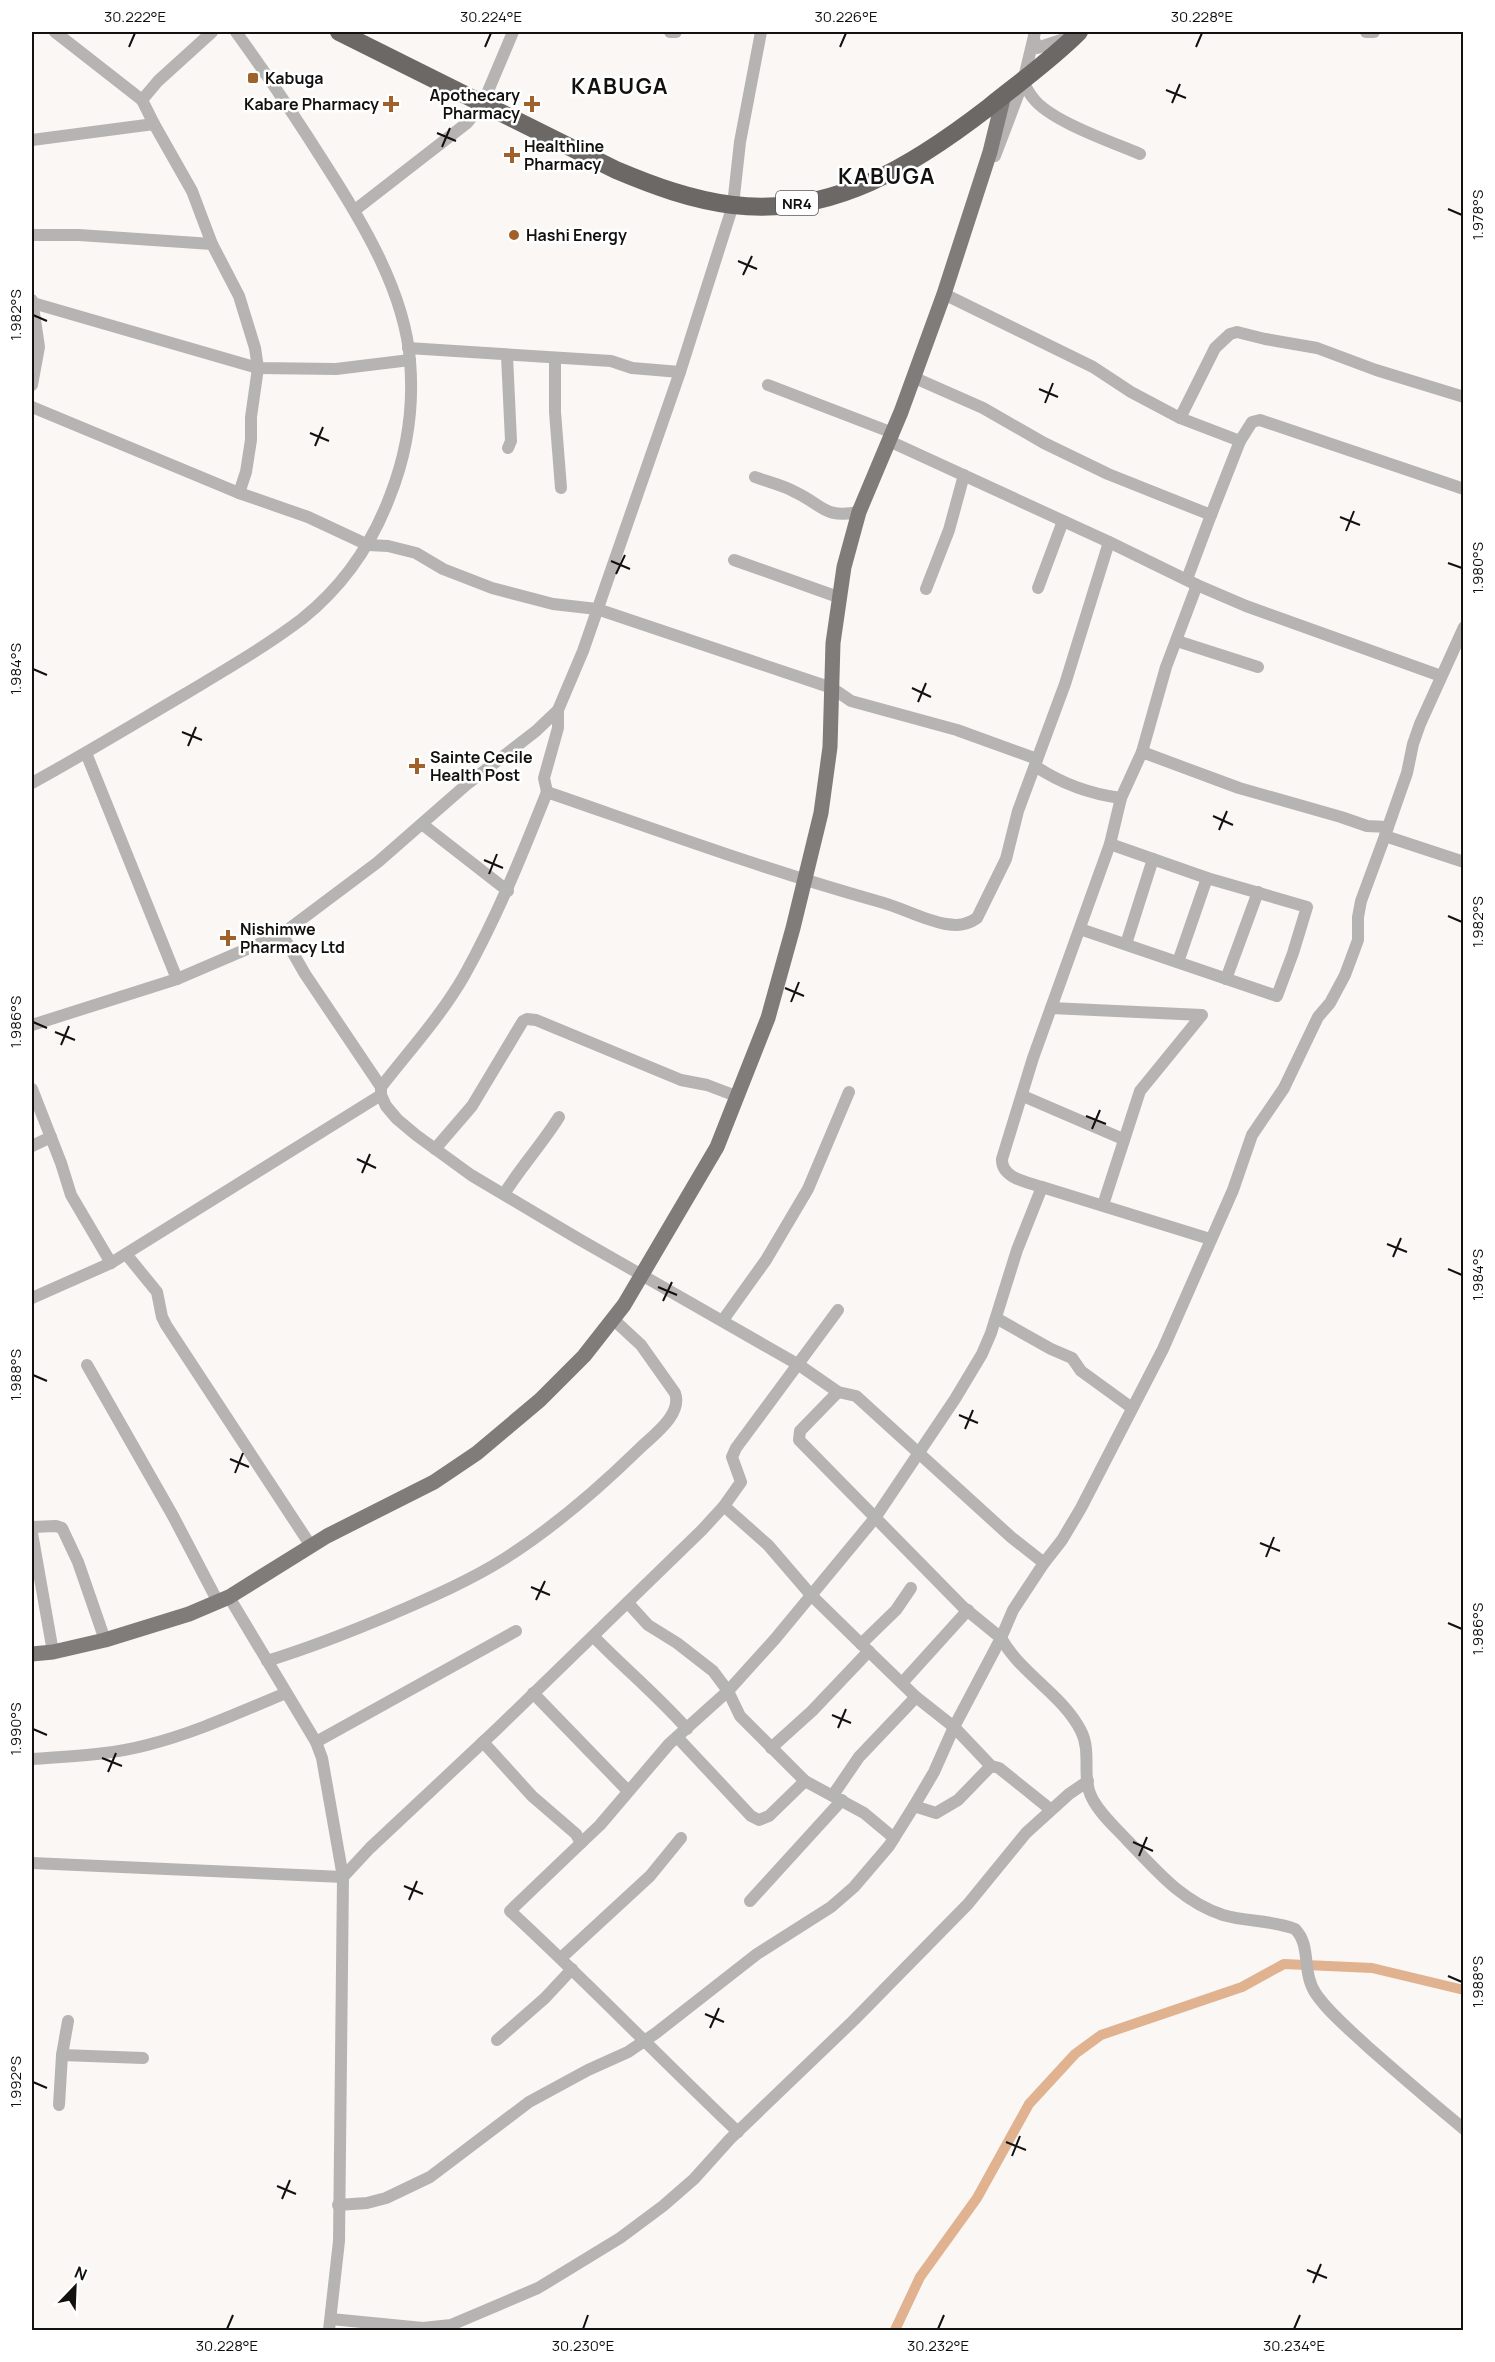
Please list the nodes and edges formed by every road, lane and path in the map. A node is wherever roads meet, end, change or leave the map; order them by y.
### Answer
1 (55, 32) edge
2 (212, 32) edge
3 (236, 32) edge
4 (339, 32) edge
5 (513, 32) edge
6 (670, 32) edge
7 (676, 32) edge
8 (761, 32) edge
9 (1366, 32) edge
10 (1374, 32) edge
11 (1077, 34) edge
12 (1023, 82) junction
13 (1004, 95) junction
14 (142, 100) junction
15 (483, 103) junction
16 (154, 124) junction
17 (32, 140) edge
18 (1140, 154) dead end
19 (733, 205) junction
20 (355, 210) junction
21 (32, 235) edge
22 (212, 244) junction
23 (954, 264) junction
24 (944, 294) junction
25 (32, 302) edge
26 (409, 354) junction
27 (507, 356) junction
28 (555, 358) junction
29 (258, 368) junction
30 (680, 372) junction
31 (915, 378) junction
32 (32, 385) edge
33 (768, 385) dead end
34 (1464, 397) edge
35 (32, 407) edge
36 (1180, 418) junction
37 (891, 437) junction
38 (1240, 441) junction
39 (508, 448) dead end
40 (964, 475) junction
41 (755, 477) dead end
42 (561, 488) dead end
43 (1464, 489) edge
44 (239, 492) junction
45 (859, 512) junction
46 (1211, 515) junction
47 (1063, 520) junction
48 (1109, 542) junction
49 (368, 545) junction
50 (734, 560) dead end
51 (1192, 582) junction
52 (1038, 588) dead end
53 (926, 589) dead end
54 (838, 597) junction
55 (597, 609) junction
56 (1464, 627) edge
57 (1178, 641) junction
58 (1258, 667) dead end
59 (1441, 676) junction
60 (832, 688) junction
61 (558, 710) junction
62 (1142, 752) junction
63 (86, 753) junction
64 (1036, 763) junction
65 (32, 783) edge
66 (547, 792) junction
67 (1121, 798) junction
68 (422, 824) junction
69 (1386, 832) junction
70 (1110, 844) junction
71 (1153, 859) junction
72 (1464, 862) edge
73 (1207, 878) junction
74 (804, 880) junction
75 (508, 891) junction
76 (1258, 892) junction
77 (1080, 929) junction
78 (282, 934) junction
79 (1126, 944) junction
80 (1178, 962) junction
81 (177, 979) junction
82 (1226, 979) junction
83 (1051, 1008) junction
84 (32, 1025) edge
85 (32, 1089) edge
86 (381, 1091) junction
87 (849, 1092) dead end
88 (736, 1096) junction
89 (1023, 1096) junction
90 (559, 1117) dead end
91 (51, 1137) junction
92 (1123, 1139) junction
93 (32, 1146) edge
94 (435, 1149) junction
95 (1042, 1187) junction
96 (504, 1194) junction
97 (1102, 1205) junction
98 (1210, 1239) junction
99 (126, 1254) junction
100 (111, 1263) junction
101 (642, 1274) junction
102 (32, 1298) edge
103 (838, 1310) dead end
104 (996, 1318) junction
105 (614, 1320) junction
106 (723, 1320) junction
107 (87, 1365) dead end
108 (799, 1365) junction
109 (838, 1392) junction
110 (1132, 1408) junction
111 (918, 1453) junction
112 (724, 1506) junction
113 (875, 1518) junction
114 (32, 1527) edge
115 (32, 1533) edge
116 (310, 1546) junction
117 (1044, 1563) junction
118 (911, 1588) dead end
119 (811, 1595) junction
120 (224, 1599) junction
121 (627, 1603) junction
122 (968, 1610) junction
123 (516, 1631) dead end
124 (593, 1636) junction
125 (1001, 1638) junction
126 (105, 1640) junction
127 (865, 1648) junction
128 (53, 1652) junction
129 (32, 1654) edge
130 (267, 1661) junction
131 (902, 1683) junction
132 (728, 1691) junction
133 (286, 1693) junction
134 (533, 1693) junction
135 (916, 1697) junction
136 (954, 1727) junction
137 (687, 1729) junction
138 (677, 1737) junction
139 (316, 1742) junction
140 (483, 1742) junction
141 (771, 1748) junction
142 (32, 1759) edge
143 (991, 1766) junction
144 (805, 1781) junction
145 (1088, 1781) junction
146 (627, 1791) junction
147 (837, 1797) junction
148 (914, 1806) junction
149 (1050, 1809) junction
150 (681, 1838) dead end
151 (894, 1838) junction
152 (581, 1843) junction
153 (32, 1863) edge
154 (343, 1877) junction
155 (750, 1901) dead end
156 (561, 1958) junction
157 (572, 1969) junction
158 (69, 2021) dead end
159 (497, 2040) dead end
160 (643, 2042) junction
161 (62, 2055) junction
162 (143, 2058) dead end
163 (59, 2105) dead end
164 (1464, 2129) edge
165 (738, 2132) junction
166 (338, 2205) junction
167 (330, 2325) edge

1 - 14 street
2 - 14 street
3 - 20 street
4 - 15 highway, NR4
5 - 15 street
6 - 7 street
8 - 19 street
9 - 10 street
11 - 12 highway, NR4
11 - 12 street
12 - 13 highway, NR4
12 - 18 street
12 - 23 street
13 - 19 highway, NR4
13 - 23 main road
14 - 16 street
15 - 19 highway, NR4
15 - 20 street
16 - 17 street
16 - 22 street
19 - 30 street
20 - 26 street
21 - 22 street
22 - 29 street
23 - 24 main road
24 - 31 main road
24 - 36 street
25 - 29 street
25 - 32 street
26 - 27 street
26 - 29 street
26 - 49 street
27 - 28 street
27 - 39 street
28 - 30 street
28 - 42 street
29 - 44 street
30 - 55 street
31 - 37 main road
31 - 46 street
33 - 37 street
34 - 36 street
35 - 44 street
36 - 38 street
37 - 40 street
37 - 45 main road
38 - 43 street
38 - 46 street
40 - 47 street
40 - 53 street
41 - 45 street
44 - 49 street
45 - 54 main road
46 - 51 street
47 - 48 street
47 - 52 street
48 - 51 street
48 - 64 street
49 - 55 street
49 - 63 street
50 - 54 street
51 - 57 street
51 - 59 street
54 - 60 main road
55 - 60 street
55 - 61 street
56 - 59 street
57 - 58 street
57 - 62 street
59 - 69 street
60 - 64 street
60 - 74 main road
61 - 66 street
61 - 68 street
62 - 67 street
62 - 69 street
63 - 65 street
63 - 81 street
64 - 67 street
64 - 74 street
66 - 74 street
66 - 75 street
67 - 70 street
68 - 75 street
68 - 78 street
69 - 72 street
69 - 98 street
70 - 71 street
70 - 77 street
71 - 73 street
71 - 79 street
73 - 76 street
73 - 80 street
74 - 88 main road
75 - 86 street
76 - 82 street
76 - 82 street
77 - 79 street
77 - 83 street
78 - 81 street
78 - 86 street
79 - 80 street
80 - 82 street
81 - 84 street
83 - 89 street
83 - 92 street
85 - 91 street
86 - 94 street
86 - 99 street
87 - 106 street
88 - 94 street
88 - 101 main road
89 - 92 street
89 - 95 street
90 - 96 street
91 - 93 street
91 - 100 street
92 - 97 street
94 - 96 street
95 - 97 street
95 - 104 street
96 - 101 street
97 - 98 street
98 - 110 street
99 - 100 street
99 - 116 street
100 - 102 street
101 - 105 main road
101 - 106 street
103 - 108 street
104 - 110 street
104 - 111 street
105 - 116 main road
105 - 130 street
106 - 108 street
107 - 120 street
108 - 109 street
108 - 112 street
109 - 111 street
109 - 113 street
110 - 117 street
111 - 113 street
111 - 117 street
112 - 119 street
112 - 121 street
113 - 119 street
113 - 122 street
114 - 126 street
115 - 128 street
116 - 120 main road
117 - 125 street
118 - 127 street
119 - 127 street
119 - 132 street
120 - 126 main road
120 - 130 street
121 - 124 street
121 - 132 street
122 - 125 street
122 - 131 street
123 - 139 street
124 - 134 street
124 - 137 street
125 - 136 street
125 - 145 street
126 - 128 main road
127 - 131 street
127 - 141 street
128 - 129 main road
130 - 133 street
131 - 135 street
132 - 137 street
132 - 141 street
133 - 139 street
133 - 142 street
134 - 140 street
134 - 146 street
135 - 136 street
135 - 147 street
136 - 143 street
136 - 148 street
137 - 138 street
138 - 144 street
138 - 146 street
139 - 154 street
140 - 152 street
140 - 154 street
141 - 144 street
143 - 148 street
143 - 149 street
144 - 147 street
145 - 149 street
145 - 164 street
146 - 152 street
147 - 151 street
147 - 155 street
148 - 151 street
149 - 165 street
150 - 156 street
151 - 160 street
152 - 156 street
153 - 154 street
154 - 166 street
156 - 157 street
157 - 159 street
157 - 160 street
158 - 161 street
160 - 165 street
160 - 166 street
161 - 162 street
161 - 163 street
165 - 167 street
166 - 167 street

